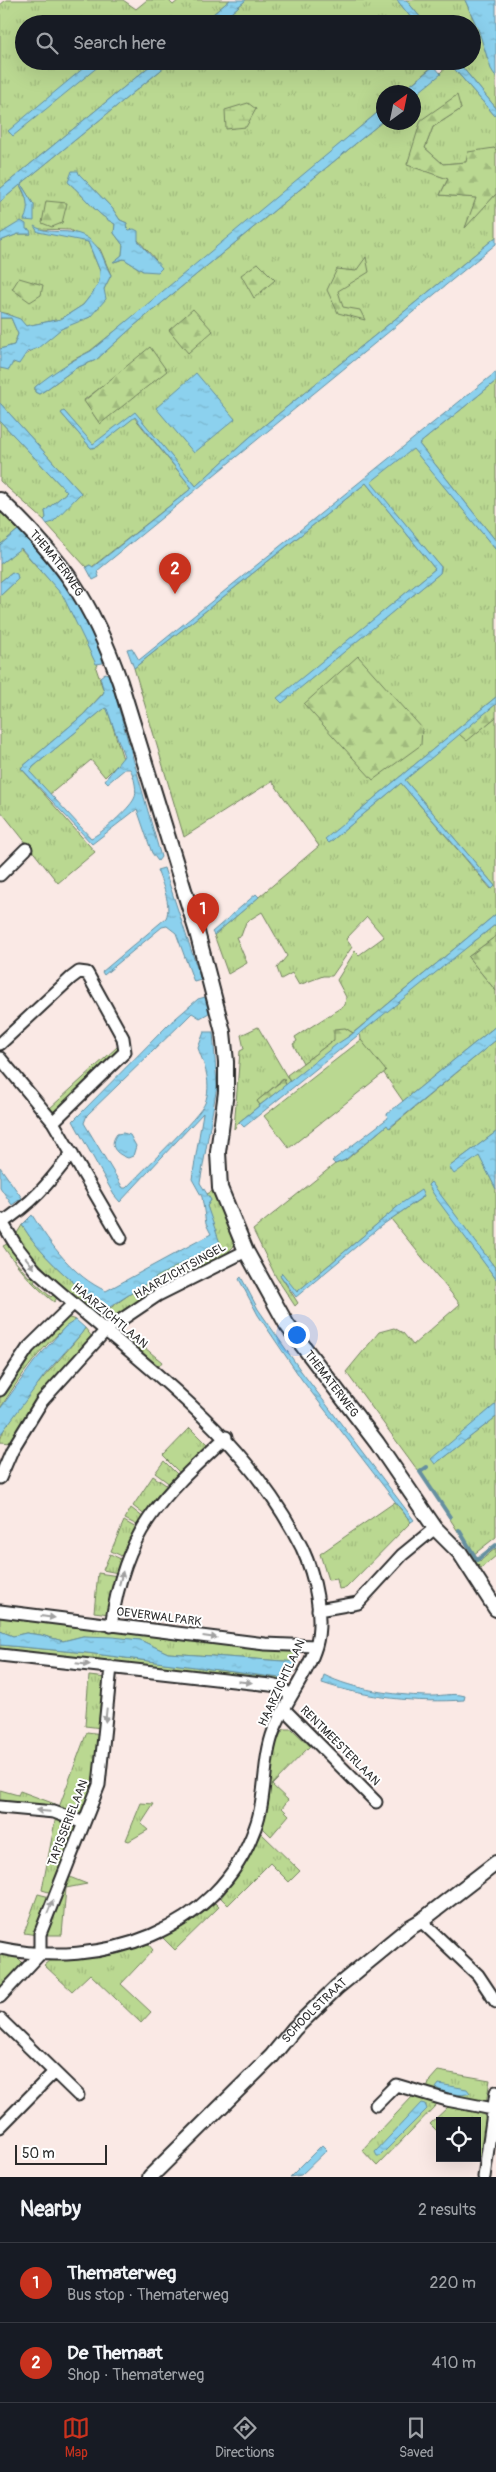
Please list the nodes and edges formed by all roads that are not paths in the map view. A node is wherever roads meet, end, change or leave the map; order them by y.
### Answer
1 (0, 500) edge
2 (26, 849) dead end
3 (0, 875) edge
4 (0, 1044) edge
5 (0, 1058) edge
6 (53, 1122) junction
7 (72, 1153) junction
8 (3, 1221) edge
9 (121, 1238) dead end
10 (246, 1251) junction
11 (72, 1304) junction
12 (106, 1330) junction
13 (0, 1390) edge
14 (226, 1437) junction
15 (4, 1459) edge
16 (0, 1478) edge
17 (435, 1528) junction
18 (496, 1609) edge
19 (318, 1610) junction
20 (0, 1611) edge
21 (111, 1626) junction
22 (316, 1646) junction
23 (0, 1655) edge
24 (111, 1667) junction
25 (291, 1696) junction
26 (284, 1709) junction
27 (376, 1802) dead end
28 (0, 1807) edge
29 (84, 1823) junction
30 (496, 1863) edge
31 (421, 1921) junction
32 (0, 1948) edge
33 (40, 1954) junction
34 (0, 1997) edge
35 (496, 2002) edge
36 (0, 2019) edge
37 (54, 2072) junction
38 (496, 2092) edge
39 (78, 2095) dead end
40 (376, 2106) dead end
41 (494, 2114) edge
42 (1, 2124) edge
43 (150, 2177) edge
44 (484, 2177) edge

1 - 10 street, THEMATERWEG
2 - 3 street
4 - 6 street
5 - 6 street
6 - 7 street
7 - 8 street
7 - 9 street
8 -> 11 street, HAARZICHTLAAN
10 - 12 street, HAARZICHTSINGEL
10 - 17 street, THEMATERWEG
11 - 12 street, HAARZICHTLAAN
11 - 13 street
12 - 14 street, HAARZICHTLAAN
12 - 15 street, HAARZICHTSINGEL
14 - 19 street, HAARZICHTLAAN
21 -> 14 street
15 - 16 street, HAARZICHTSINGEL
17 - 18 street, THEMATERWEG
17 - 19 street
19 - 22 street, HAARZICHTLAAN
20 -> 21 street, OEVERWALPARK
21 -> 22 street, OEVERWALPARK
22 - 25 street, HAARZICHTLAAN
23 -> 24 street
24 -> 25 street
24 -> 29 street, TAPISSERIELAAN
25 - 26 street, HAARZICHTLAAN
26 - 27 street, RENTMEESTERLAAN
26 - 33 street, HAARZICHTLAAN
29 -> 28 street
33 -> 29 street, TAPISSERIELAAN
30 - 31 street, SCHOOLSTRAAT
31 - 35 street
31 - 43 street, SCHOOLSTRAAT
32 - 33 street, HAARZICHTLAAN
33 - 34 street
36 - 37 street
37 - 39 street
37 - 42 street
38 - 41 street
40 - 41 street
41 - 44 street

